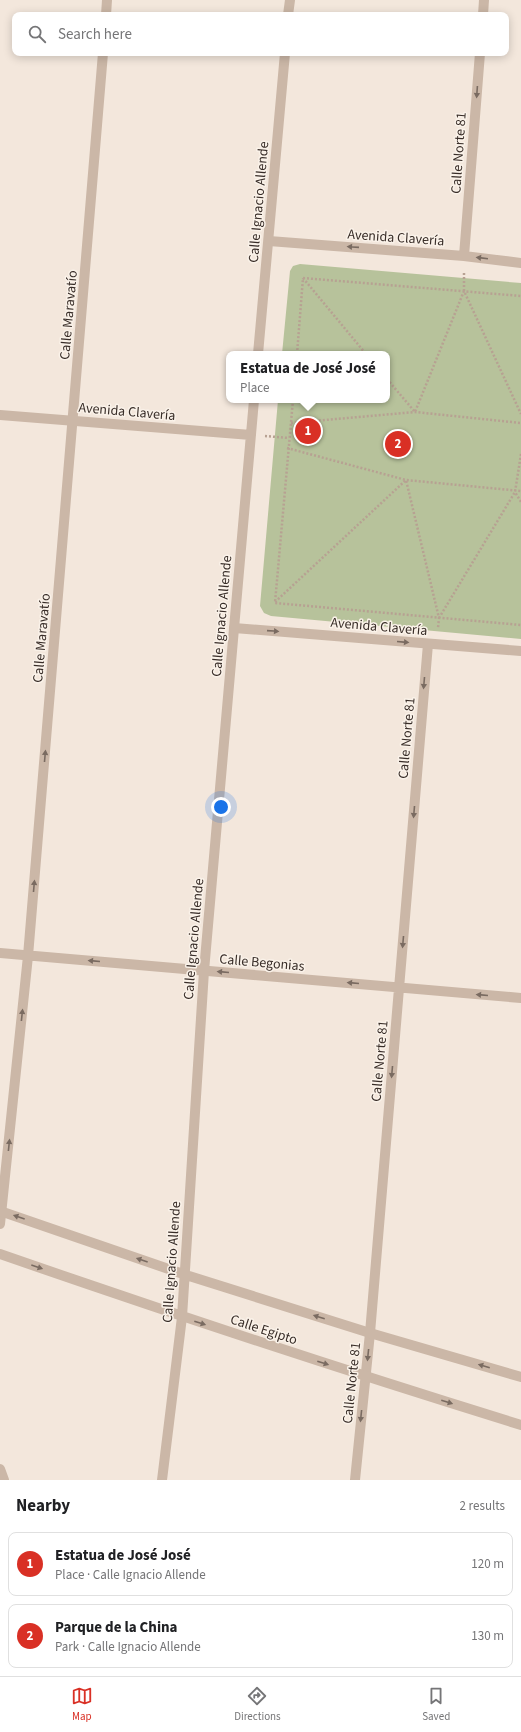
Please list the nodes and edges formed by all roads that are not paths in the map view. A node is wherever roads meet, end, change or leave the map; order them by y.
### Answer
1 (107, 0) edge
2 (290, 0) edge
3 (484, 0) edge
4 (106, 12) edge
5 (288, 12) edge
6 (483, 12) edge
7 (103, 56) edge
8 (285, 56) edge
9 (480, 56) edge
10 (269, 241) junction
11 (464, 256) junction
12 (521, 263) edge
13 (258, 351) edge
14 (254, 403) edge
15 (0, 415) edge
16 (73, 420) junction
17 (251, 435) junction
18 (234, 628) junction
19 (428, 644) junction
20 (521, 651) edge
21 (0, 953) edge
22 (28, 956) junction
23 (204, 971) junction
24 (399, 987) junction
25 (521, 998) edge
26 (1, 1211) edge
27 (0, 1224) edge
28 (0, 1254) edge
29 (186, 1275) junction
30 (182, 1317) junction
31 (370, 1333) junction
32 (366, 1377) junction
33 (521, 1377) edge
34 (521, 1426) edge
35 (0, 1469) edge
36 (4, 1480) edge
37 (162, 1480) edge
38 (355, 1480) edge

1 - 4 street
2 - 5 street
3 - 6 street
7 - 16 street, Calle Maravatío
8 - 10 street, Calle Ignacio Allende
9 -> 11 street, Calle Norte 81
11 -> 10 street, Avenida Clavería
10 - 13 street, Calle Ignacio Allende
12 -> 11 street, Avenida Clavería
14 - 17 street, Calle Ignacio Allende
15 - 16 street, Avenida Clavería
16 - 17 street, Avenida Clavería
22 -> 16 street, Calle Maravatío
17 - 18 street, Calle Ignacio Allende
18 -> 19 street, Avenida Clavería
18 - 23 street, Calle Ignacio Allende
19 - 20 street, Avenida Clavería
19 -> 24 street, Calle Norte 81
21 - 22 street, Calle Begonias
23 -> 22 street, Calle Begonias
26 -> 22 street, Calle Maravatío
24 -> 23 street, Calle Begonias
23 - 29 street, Calle Ignacio Allende
25 -> 24 street, Calle Begonias
24 -> 31 street, Calle Norte 81
26 - 27 street, Calle Maravatío
29 -> 26 street, Calle Egipto
28 -> 30 street, Calle Egipto
29 - 30 street, Calle Ignacio Allende
31 -> 29 street, Calle Egipto
30 -> 32 street, Calle Egipto
30 - 37 street, Calle Ignacio Allende
31 -> 32 street, Calle Norte 81
33 -> 31 street, Calle Egipto
32 -> 34 street, Calle Egipto
32 -> 38 street, Calle Norte 81
35 - 36 street

